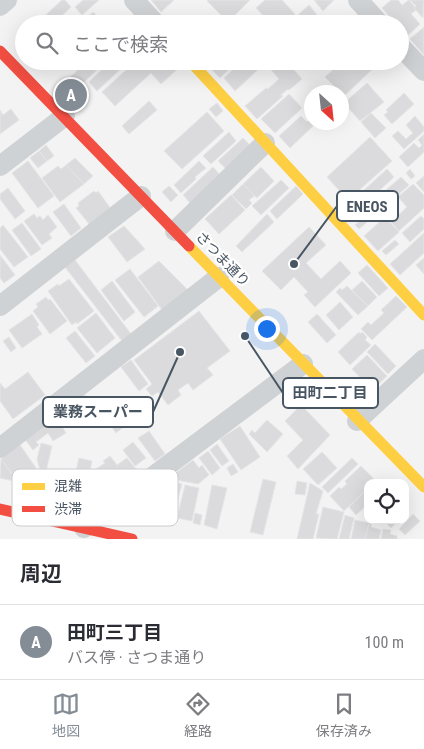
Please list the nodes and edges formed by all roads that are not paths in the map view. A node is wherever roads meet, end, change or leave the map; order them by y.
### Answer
1 (7, 0) edge
2 (134, 0) edge
3 (358, 0) edge
4 (0, 6) edge
5 (148, 15) edge
6 (372, 15) edge
7 (0, 51) edge
8 (409, 55) edge
9 (15, 66) edge
10 (19, 70) edge
11 (198, 70) edge
12 (424, 71) edge
13 (65, 116) junction
14 (265, 143) junction
15 (0, 166) edge
16 (141, 196) junction
17 (175, 231) junction
18 (219, 276) junction
19 (0, 306) edge
20 (424, 315) edge
21 (424, 359) edge
22 (303, 364) junction
23 (357, 421) junction
24 (0, 448) edge
25 (163, 469) edge
26 (424, 487) edge
27 (75, 526) edge
28 (87, 526) edge
29 (84, 528) junction
30 (132, 539) edge

1 - 4 street
2 - 5 street
3 - 6 street
7 - 9 main road, さつま通り
8 - 12 street
10 - 13 main road, さつま通り
11 - 14 main road
13 - 15 street
13 - 16 main road, さつま通り
14 - 17 street
14 - 20 main road
16 - 17 main road, さつま通り
16 - 19 street
17 - 18 main road, さつま通り
18 - 22 main road, さつま通り
18 - 24 street
21 - 23 street
22 - 23 main road, さつま通り
22 - 25 street
23 - 26 main road, さつま通り
27 - 29 main road
28 - 29 street
29 - 30 main road

